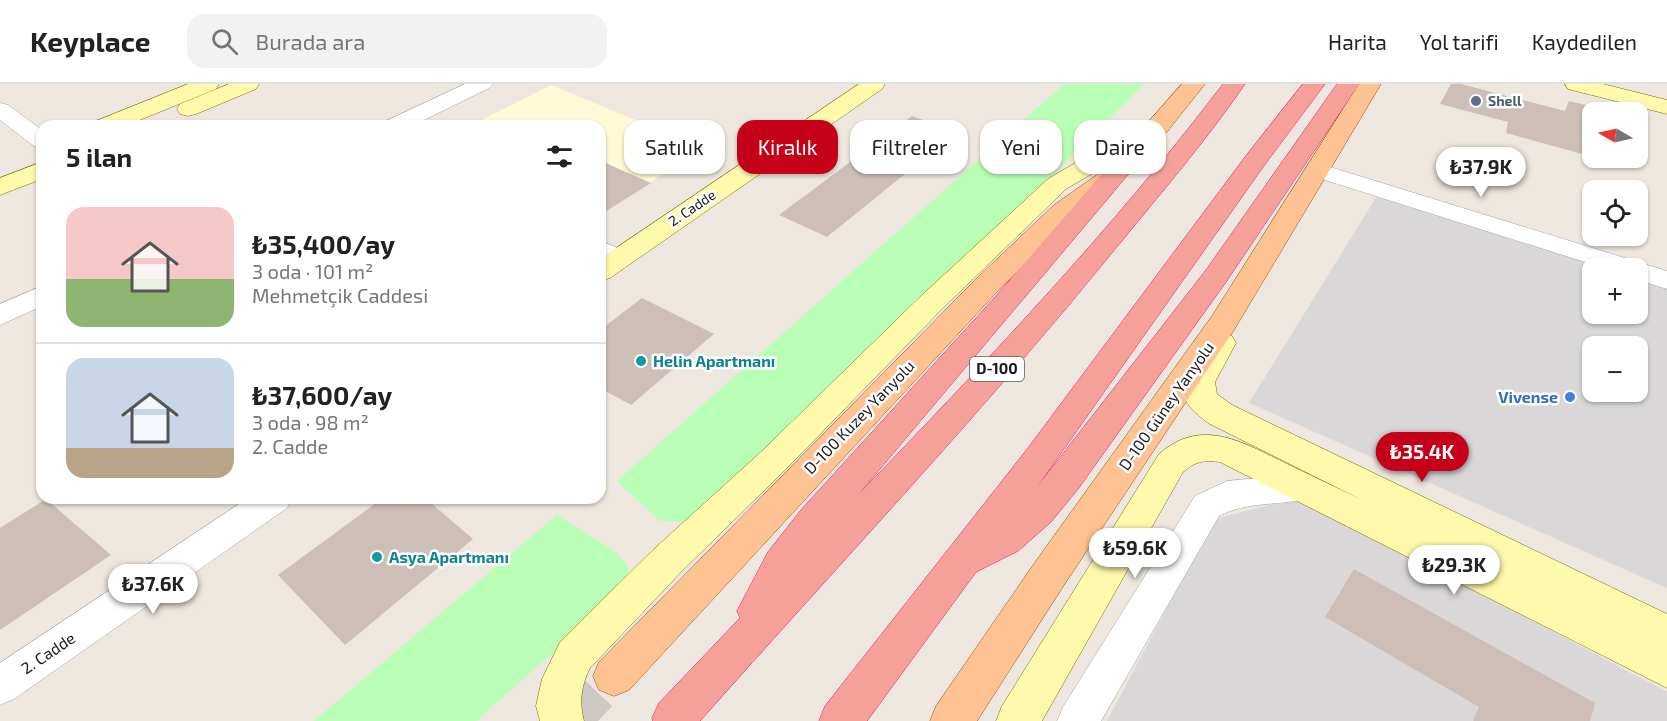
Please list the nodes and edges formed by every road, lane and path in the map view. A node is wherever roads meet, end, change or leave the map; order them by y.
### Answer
1 (208, 84) edge
2 (248, 84) edge
3 (482, 84) edge
4 (874, 84) edge
5 (1234, 84) edge
6 (1314, 84) edge
7 (1348, 84) edge
8 (1370, 84) edge
9 (1576, 84) edge
10 (1188, 87) edge
11 (1667, 107) edge
12 (0, 110) edge
13 (119, 120) edge
14 (162, 120) edge
15 (407, 120) edge
16 (1164, 120) edge
17 (36, 137) edge
18 (36, 153) edge
19 (0, 168) edge
20 (1317, 170) junction
21 (36, 172) edge
22 (1074, 174) edge
23 (1114, 174) edge
24 (1115, 174) edge
25 (0, 187) edge
26 (1599, 258) edge
27 (606, 260) edge
28 (1648, 274) edge
29 (1667, 280) edge
30 (36, 299) edge
31 (0, 316) edge
32 (1223, 323) junction
33 (1303, 487) junction
34 (266, 504) edge
35 (959, 562) junction
36 (1667, 634) edge
37 (745, 640) junction
38 (1667, 669) edge
39 (614, 676) tunnel mouth
40 (0, 686) edge
41 (674, 718) dead end
42 (561, 721) edge
43 (841, 721) edge
44 (952, 721) edge
45 (1018, 721) edge
46 (1078, 721) edge

1 - 13 main road
2 - 14 main road
3 - 15 street
4 - 27 main road, 2. Cadde
5 - 37 highway, D-100
6 - 35 highway
7 - 35 highway
8 - 20 main road, D-100 Güney Yanyolu
9 - 11 main road
10 - 16 main road
12 - 17 street
18 - 19 main road
20 - 26 street
20 - 32 main road, D-100 Güney Yanyolu
21 - 25 main road
22 - 42 main road
23 - 39 main road, D-100 Kuzey Yanyolu
24 - 37 highway
28 - 29 street
30 - 31 street
32 - 36 main road
32 - 44 main road, D-100 Güney Yanyolu
33 - 38 main road
33 - 45 main road
33 - 46 street
34 - 40 street, 2. Cadde
35 - 43 highway
37 - 41 highway, D-100

